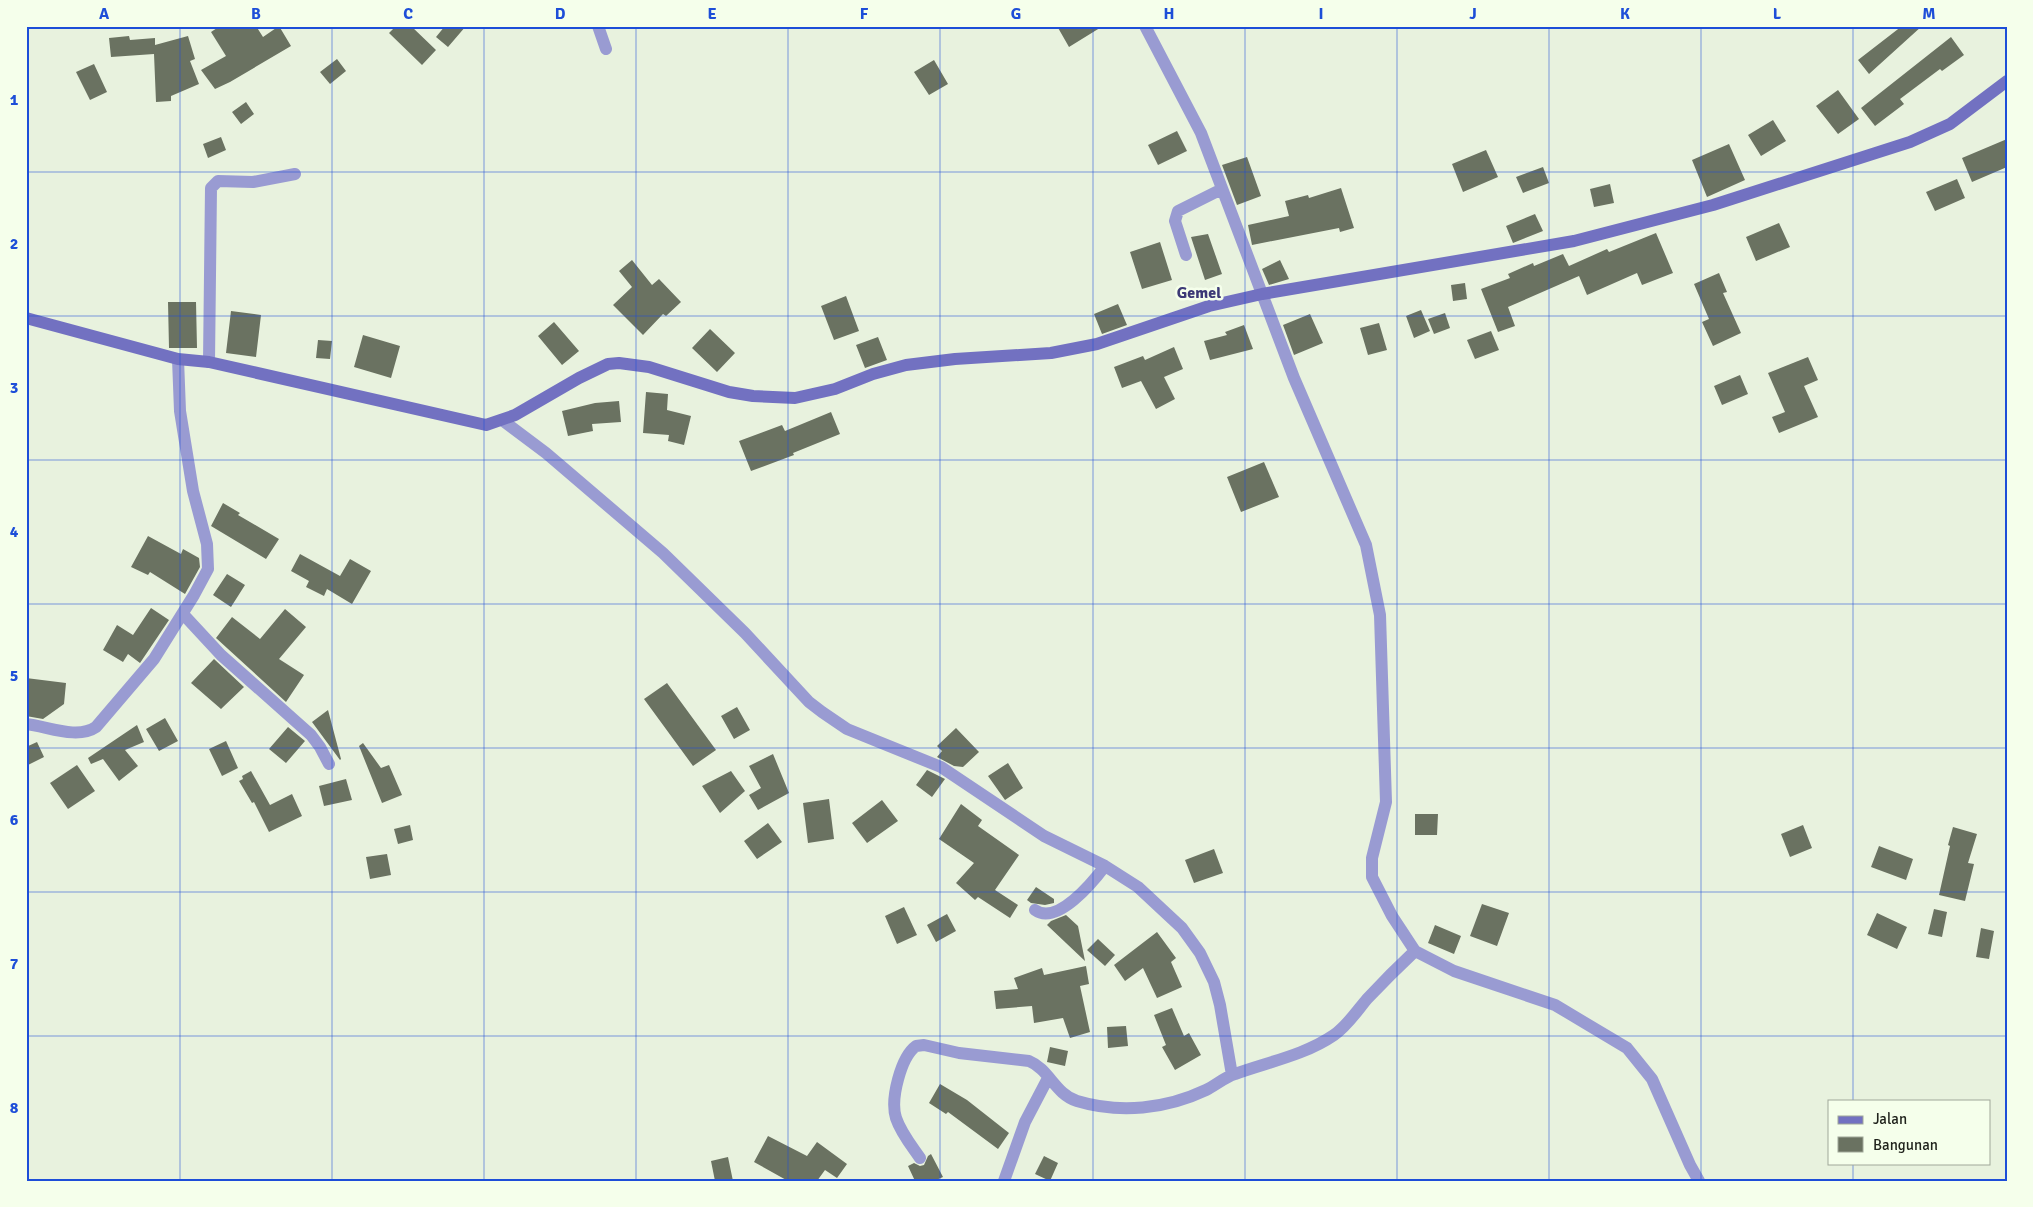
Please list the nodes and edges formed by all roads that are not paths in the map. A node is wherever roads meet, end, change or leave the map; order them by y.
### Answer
1 (598, 26) edge
2 (1145, 26) edge
3 (606, 49) dead end
4 (2007, 81) edge
5 (295, 174) dead end
6 (1222, 189) junction
7 (1186, 255) dead end
8 (1262, 294) junction
9 (26, 318) edge
10 (178, 359) junction
11 (209, 362) junction
12 (502, 420) junction
13 (183, 614) junction
14 (26, 724) edge
15 (329, 764) dead end
16 (1105, 866) junction
17 (1035, 910) dead end
18 (1415, 951) junction
19 (1232, 1074) junction
20 (1048, 1078) junction
21 (920, 1158) dead end
22 (1004, 1181) edge
23 (1699, 1181) edge

1 - 3 street
2 - 6 street
4 - 8 street
5 - 11 street
6 - 7 street
6 - 8 street
8 - 12 street
8 - 18 street
9 - 10 street
10 - 11 street
10 - 13 street
11 - 12 street
12 - 16 street
13 - 14 street
13 - 15 street
16 - 17 street
16 - 19 street
18 - 19 street
18 - 23 street
19 - 20 street
20 - 21 street
20 - 22 street

